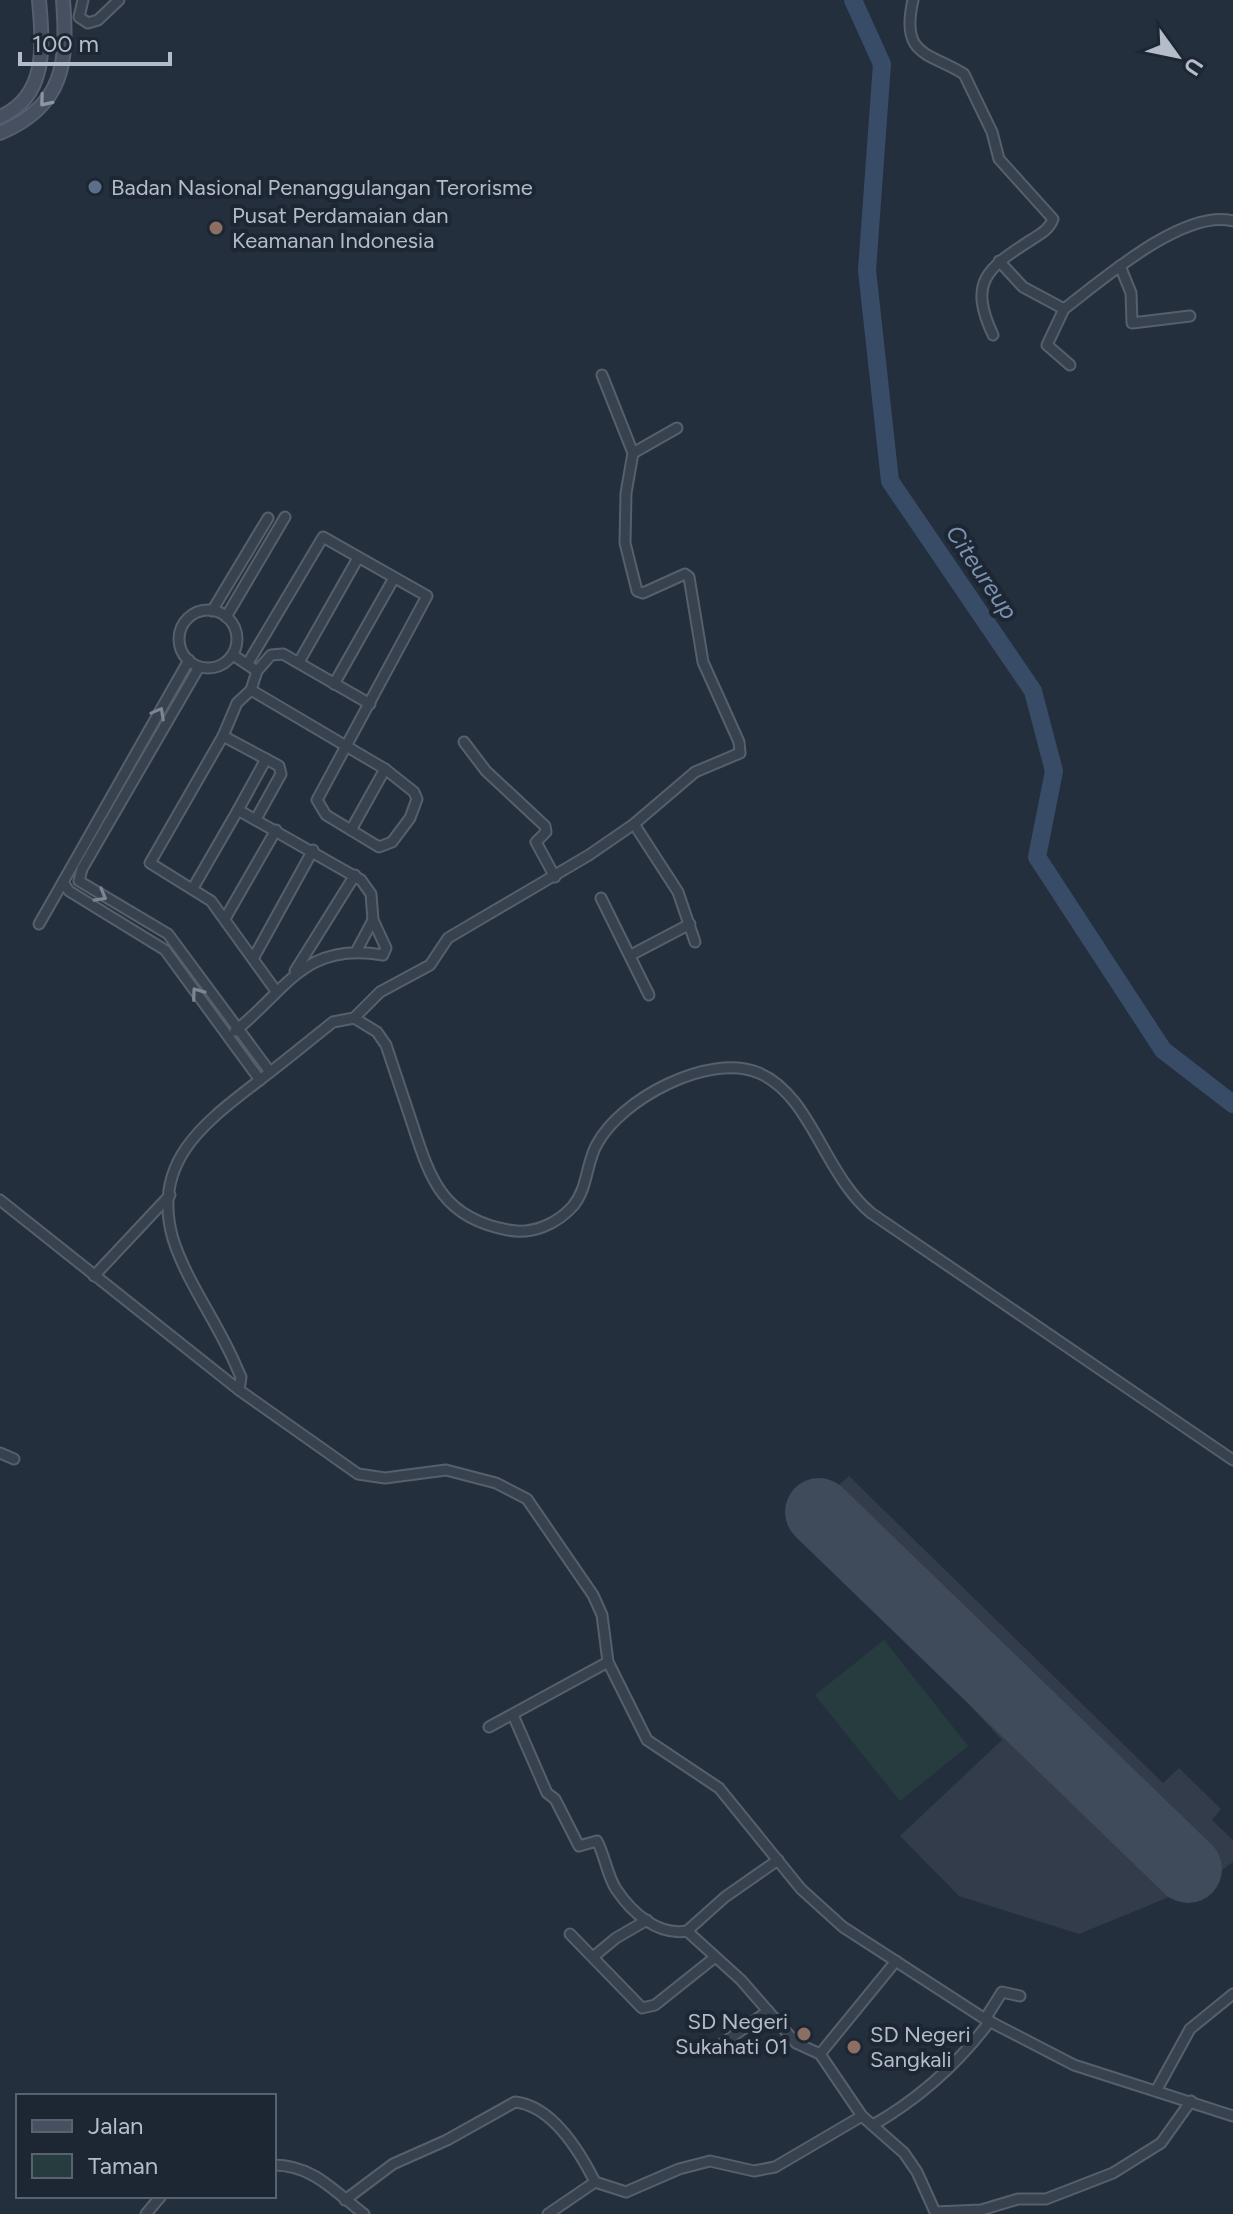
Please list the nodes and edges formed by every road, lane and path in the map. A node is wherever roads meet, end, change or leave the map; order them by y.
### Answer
1 (39, 0) edge
2 (63, 0) edge
3 (83, 0) edge
4 (119, 0) edge
5 (913, 0) edge
6 (0, 117) edge
7 (0, 133) edge
8 (1233, 221) edge
9 (999, 261) junction
10 (1120, 266) junction
11 (1064, 309) junction
12 (1190, 316) dead end
13 (993, 335) dead end
14 (1070, 365) dead end
15 (602, 375) dead end
16 (677, 428) dead end
17 (633, 453) junction
18 (285, 517) dead end
19 (268, 518) dead end
20 (358, 558) junction
21 (394, 578) junction
22 (212, 611) junction
23 (226, 617) junction
24 (233, 655) junction
25 (189, 660) junction
26 (299, 662) junction
27 (248, 663) junction
28 (199, 667) junction
29 (257, 671) junction
30 (334, 684) junction
31 (251, 690) junction
32 (370, 704) junction
33 (223, 736) junction
34 (464, 742) dead end
35 (345, 747) junction
36 (266, 759) junction
37 (385, 769) junction
38 (238, 810) junction
39 (256, 819) junction
40 (634, 824) junction
41 (276, 830) junction
42 (351, 830) junction
43 (313, 850) junction
44 (355, 875) junction
45 (555, 877) junction
46 (63, 882) junction
47 (193, 888) junction
48 (601, 898) dead end
49 (226, 917) junction
50 (373, 920) junction
51 (39, 924) dead end
52 (690, 924) junction
53 (695, 942) dead end
54 (357, 950) junction
55 (631, 955) junction
56 (254, 957) junction
57 (295, 971) junction
58 (276, 991) junction
59 (649, 995) dead end
60 (354, 1018) junction
61 (239, 1028) junction
62 (228, 1036) junction
63 (270, 1072) junction
64 (260, 1080) junction
65 (170, 1195) junction
66 (0, 1200) edge
67 (94, 1276) junction
68 (239, 1390) junction
69 (0, 1453) edge
70 (14, 1459) dead end
71 (1233, 1460) edge
72 (608, 1662) junction
73 (513, 1715) junction
74 (489, 1727) dead end
75 (778, 1860) junction
76 (647, 1920) junction
77 (687, 1931) junction
78 (570, 1934) dead end
79 (593, 1957) junction
80 (714, 1958) junction
81 (896, 1961) junction
82 (1233, 1994) edge
83 (1020, 1996) dead end
84 (768, 2011) junction
85 (988, 2020) junction
86 (722, 2044) dead end
87 (820, 2054) junction
88 (1156, 2091) junction
89 (1191, 2101) junction
90 (862, 2116) junction
91 (1233, 2116) edge
92 (873, 2125) junction
93 (276, 2165) edge
94 (595, 2182) junction
95 (159, 2198) edge
96 (345, 2200) junction
97 (993, 2211) edge
98 (146, 2214) edge
99 (364, 2214) edge
100 (548, 2214) edge
101 (949, 2214) edge

1 - 6 street
2 -> 7 street
3 - 4 street
5 - 9 street
8 - 10 street
9 - 11 street
9 - 13 street
10 - 11 street
10 - 12 street
11 - 14 street
15 - 17 street
16 - 17 street
17 - 40 street
18 - 23 street
19 - 22 street
20 - 21 street
20 - 26 street
20 - 27 street
21 - 30 street
21 - 32 street
22 - 23 street
22 - 25 street
23 - 24 street
24 - 27 street
24 - 28 street
25 - 28 street
46 -> 25 street
26 - 29 street
26 - 30 street
27 - 29 street
28 -> 61 street
29 - 31 street
30 - 32 street
31 - 33 street
31 - 35 street
32 - 35 street
33 - 36 street
33 - 47 street
34 - 45 street
35 - 37 street
35 - 42 street
36 - 38 street
36 - 39 street
37 - 42 street
37 - 42 street
38 - 39 street
38 - 47 street
39 - 41 street
40 - 45 street
40 - 52 street
41 - 43 street
41 - 49 street
43 - 44 street
43 - 56 street
44 - 50 street
44 - 57 street
45 - 60 street
46 - 51 street
62 -> 46 street
47 - 49 street
48 - 55 street
49 - 56 street
50 - 54 street
50 - 54 street
52 - 53 street
52 - 55 street
54 - 57 street
55 - 59 street
56 - 58 street
57 - 58 street
58 - 61 street
60 - 63 street
60 - 71 street
61 - 62 street
61 - 63 street
62 - 64 street
63 - 64 street
64 - 65 street
65 - 67 street
65 - 68 street
66 - 67 street
67 - 68 street
68 - 72 street
69 - 70 street
72 - 73 street
72 - 75 street
73 - 74 street
73 - 76 street
75 - 77 street
75 - 81 street
76 - 77 street
76 - 79 street
77 - 80 street
78 - 79 street
79 - 80 street
80 - 84 street
81 - 85 street
81 - 87 street
82 - 88 street
83 - 85 street
84 - 86 street
84 - 87 street
85 - 88 street
85 - 92 street
87 - 90 street
88 - 89 street
89 - 91 street
89 - 97 street
90 - 92 street
90 - 94 street
92 - 101 street
93 - 96 street
94 - 96 street
94 - 100 street
95 - 98 street
96 - 99 street
97 - 101 street

